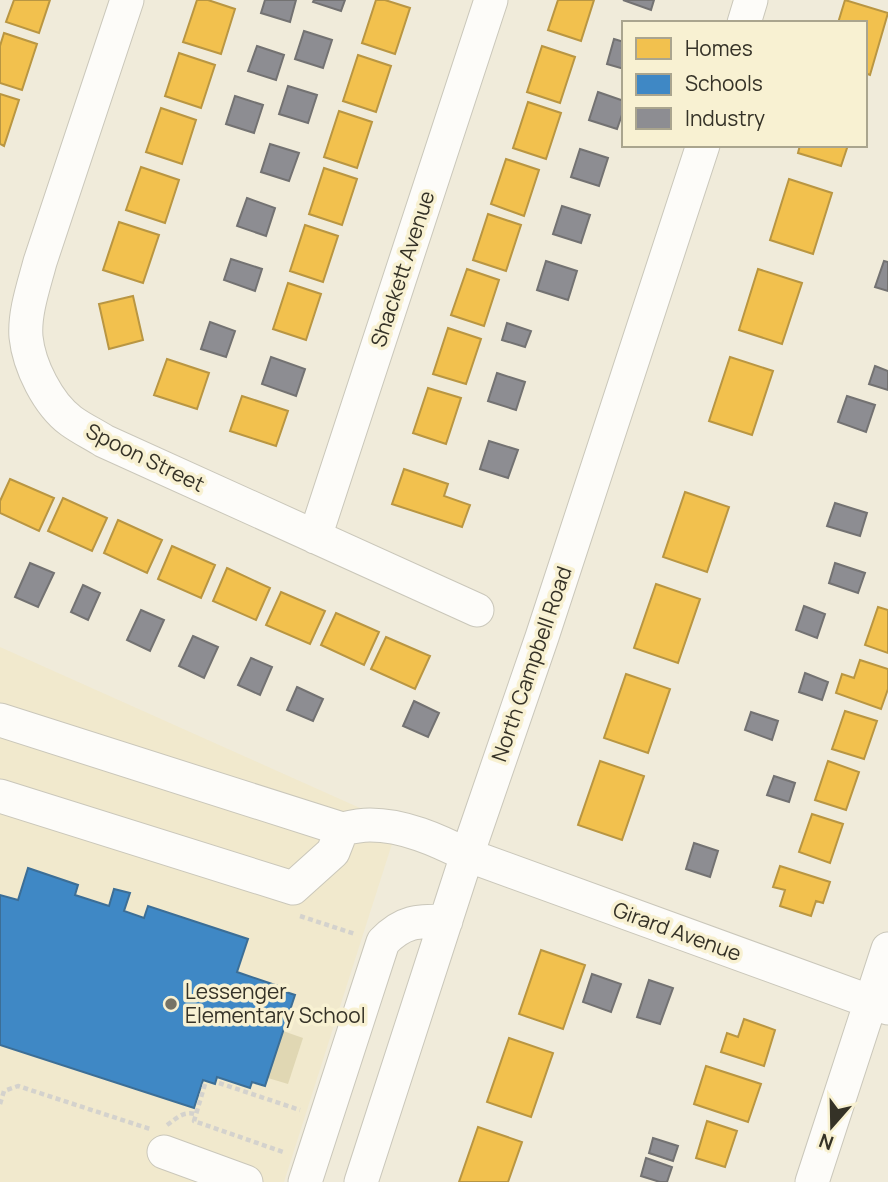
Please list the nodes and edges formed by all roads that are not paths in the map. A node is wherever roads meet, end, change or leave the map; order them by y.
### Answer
1 (127, 0) edge
2 (491, 0) edge
3 (751, 0) edge
4 (745, 21) edge
5 (702, 147) edge
6 (315, 537) junction
7 (477, 610) dead end
8 (0, 720) edge
9 (0, 796) edge
10 (342, 829) junction
11 (467, 855) junction
12 (446, 921) junction
13 (888, 949) edge
14 (879, 1004) edge
15 (163, 1152) dead end
16 (297, 1168) edge
17 (246, 1182) edge
18 (361, 1182) edge
19 (812, 1182) edge

1 - 6 street, Spoon Street
2 - 6 street, Shackett Avenue
3 - 4 street
5 - 11 street, North Campbell Road
6 - 7 street, Spoon Street
8 - 10 street
9 - 10 street
10 - 11 street, Girard Avenue
11 - 12 street, North Campbell Road
11 - 14 street, Girard Avenue
12 - 16 street
12 - 18 street, North Campbell Road
13 - 14 street
14 - 19 street
15 - 17 street

